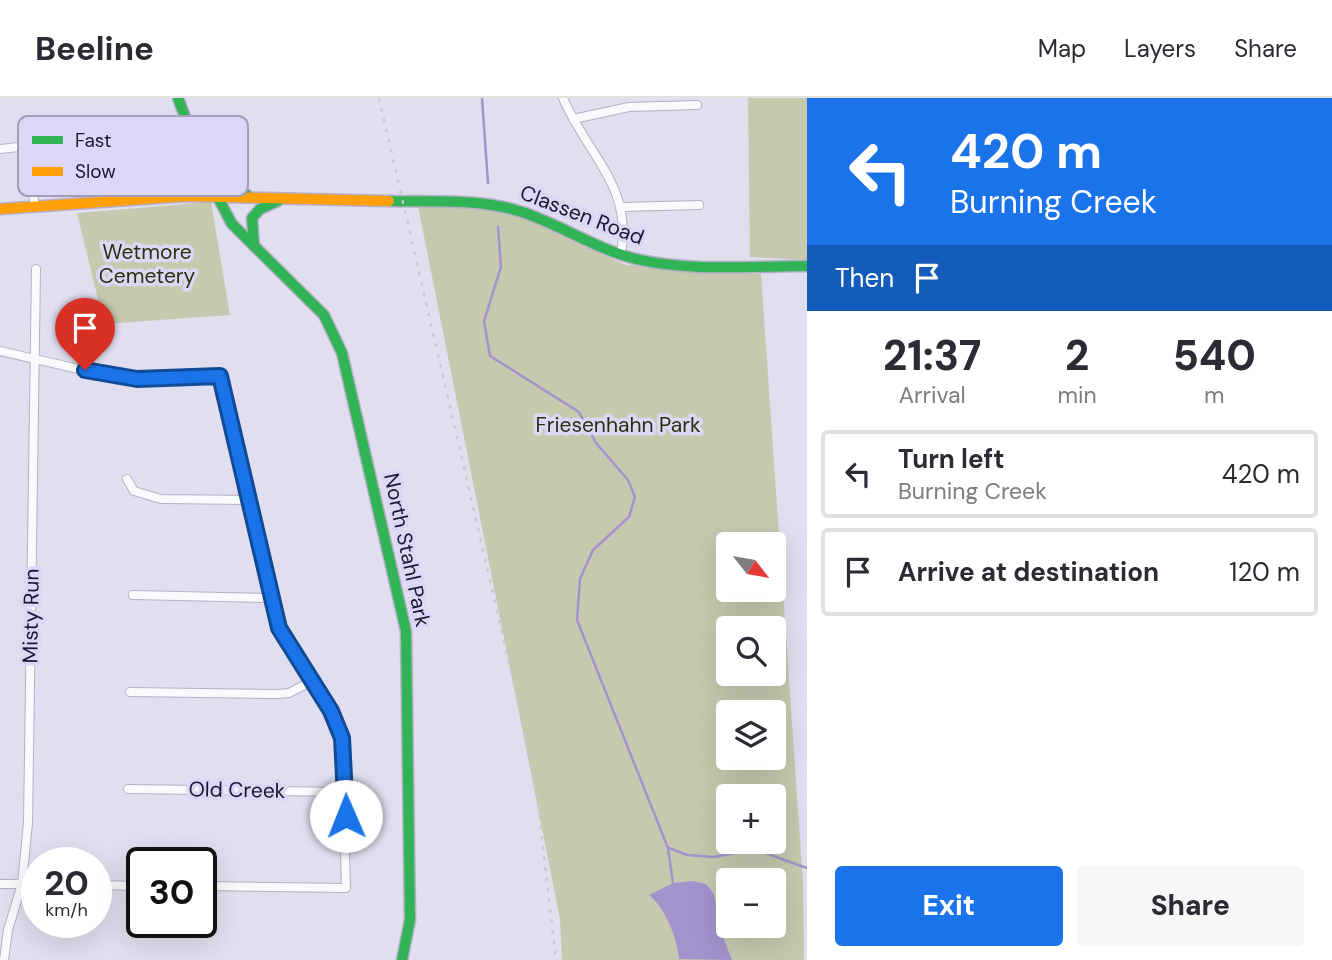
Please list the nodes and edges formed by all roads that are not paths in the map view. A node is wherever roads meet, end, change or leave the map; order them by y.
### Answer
1 (178, 98) edge
2 (563, 98) edge
3 (697, 105) dead end
4 (185, 116) edge
5 (573, 119) junction
6 (18, 148) edge
7 (0, 149) edge
8 (33, 196) edge
9 (248, 196) edge
10 (177, 197) joint
11 (217, 197) junction
12 (252, 198) junction
13 (280, 200) junction
14 (699, 205) dead end
15 (621, 206) junction
16 (35, 207) junction
17 (0, 209) edge
18 (254, 246) junction
19 (621, 254) junction
20 (807, 266) edge
21 (36, 269) dead end
22 (0, 351) edge
23 (35, 359) junction
24 (127, 479) dead end
25 (249, 500) junction
26 (133, 595) dead end
27 (271, 598) junction
28 (312, 681) junction
29 (130, 692) dead end
30 (128, 789) dead end
31 (346, 792) junction
32 (25, 847) edge
33 (0, 884) edge
34 (21, 884) edge
35 (217, 886) edge
36 (21, 887) edge
37 (4, 960) edge
38 (402, 960) edge

1 - 4 street, North Stahl Park
2 - 5 street
3 - 5 street
5 - 15 street
6 - 7 street
8 - 16 street
9 - 12 street
10 - 11 street, Classen Road
10 - 16 street, Classen Road
11 - 12 street, Classen Road
11 - 18 street, North Stahl Park
12 - 13 street, Classen Road
13 - 18 street
13 - 19 street, Classen Road
14 - 15 street
15 - 19 street
16 - 17 street, Classen Road
18 - 38 street, North Stahl Park
19 - 20 street, Classen Road
21 - 23 street, Misty Run
22 - 23 street
23 - 25 street
23 - 32 street, Misty Run
24 - 25 street
25 - 27 street
26 - 27 street
27 - 28 street
28 - 29 street
28 - 31 street
30 - 31 street, Old Creek
31 - 35 street
33 - 34 street
36 - 37 street, Misty Run

